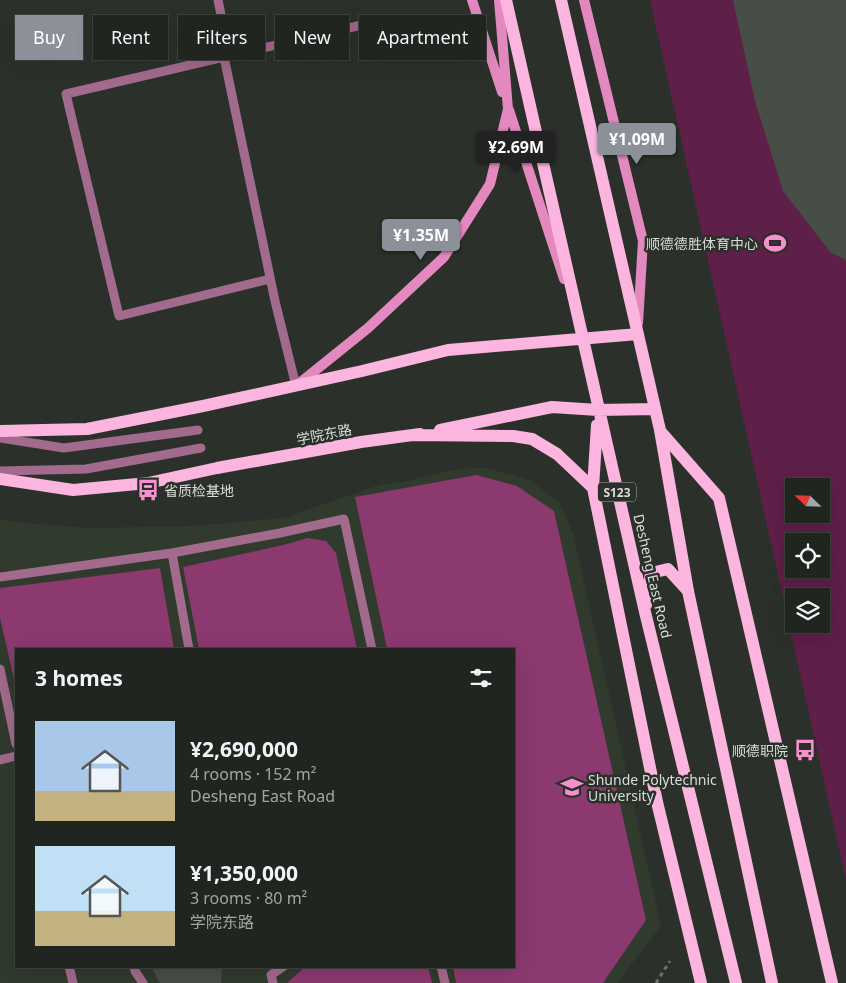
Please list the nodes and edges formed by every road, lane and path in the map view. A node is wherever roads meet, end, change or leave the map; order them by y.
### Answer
1 (218, 0) edge
2 (472, 0) edge
3 (499, 0) edge
4 (506, 0) edge
5 (561, 0) edge
6 (584, 0) edge
7 (221, 15) edge
8 (359, 26) edge
9 (265, 47) edge
10 (211, 60) edge
11 (225, 60) edge
12 (508, 109) junction
13 (270, 279) junction
14 (638, 334) junction
15 (584, 339) junction
16 (296, 386) junction
17 (655, 409) junction
18 (598, 410) junction
19 (198, 430) dead end
20 (660, 430) junction
21 (0, 431) edge
22 (413, 435) junction
23 (0, 438) edge
24 (201, 448) dead end
25 (0, 472) edge
26 (0, 479) edge
27 (593, 488) junction
28 (172, 552) junction
29 (0, 577) edge
30 (688, 591) junction
31 (645, 612) junction
32 (188, 648) edge
33 (372, 648) edge
34 (0, 669) edge
35 (15, 739) edge
36 (15, 756) edge
37 (0, 760) edge
38 (670, 961) dead end
39 (69, 968) edge
40 (134, 968) edge
41 (281, 968) edge
42 (441, 968) edge
43 (73, 983) edge
44 (143, 983) edge
45 (273, 983) edge
46 (445, 983) edge
47 (656, 983) edge
48 (701, 983) edge
49 (736, 983) edge
50 (772, 983) edge
51 (832, 983) edge

1 - 7 lane
2 - 12 street
3 - 12 street
4 - 15 main road, Desheng East Road / S123
5 - 14 main road
6 - 14 street
8 - 9 lane
10 - 13 lane
11 - 13 lane
12 - 15 street
12 - 16 street
13 - 16 lane
14 - 15 main road
14 - 17 main road
15 - 16 main road
15 - 18 main road, Desheng East Road / S123
16 - 21 main road
17 - 18 main road, 学院东路
17 - 20 main road
18 - 22 main road, 学院东路
18 - 27 main road
18 - 31 main road, Desheng East Road / S123
19 - 23 lane
20 - 30 main road
20 - 51 main road
22 - 26 main road, 学院东路
22 - 27 main road
24 - 25 lane
27 - 48 main road
28 - 29 lane
28 - 32 lane
28 - 33 lane
30 - 31 main road
30 - 50 main road
31 - 49 main road, Desheng East Road / S123
34 - 35 lane
36 - 37 lane
38 - 47 path
39 - 43 lane
40 - 44 lane
41 - 45 lane
42 - 46 lane

